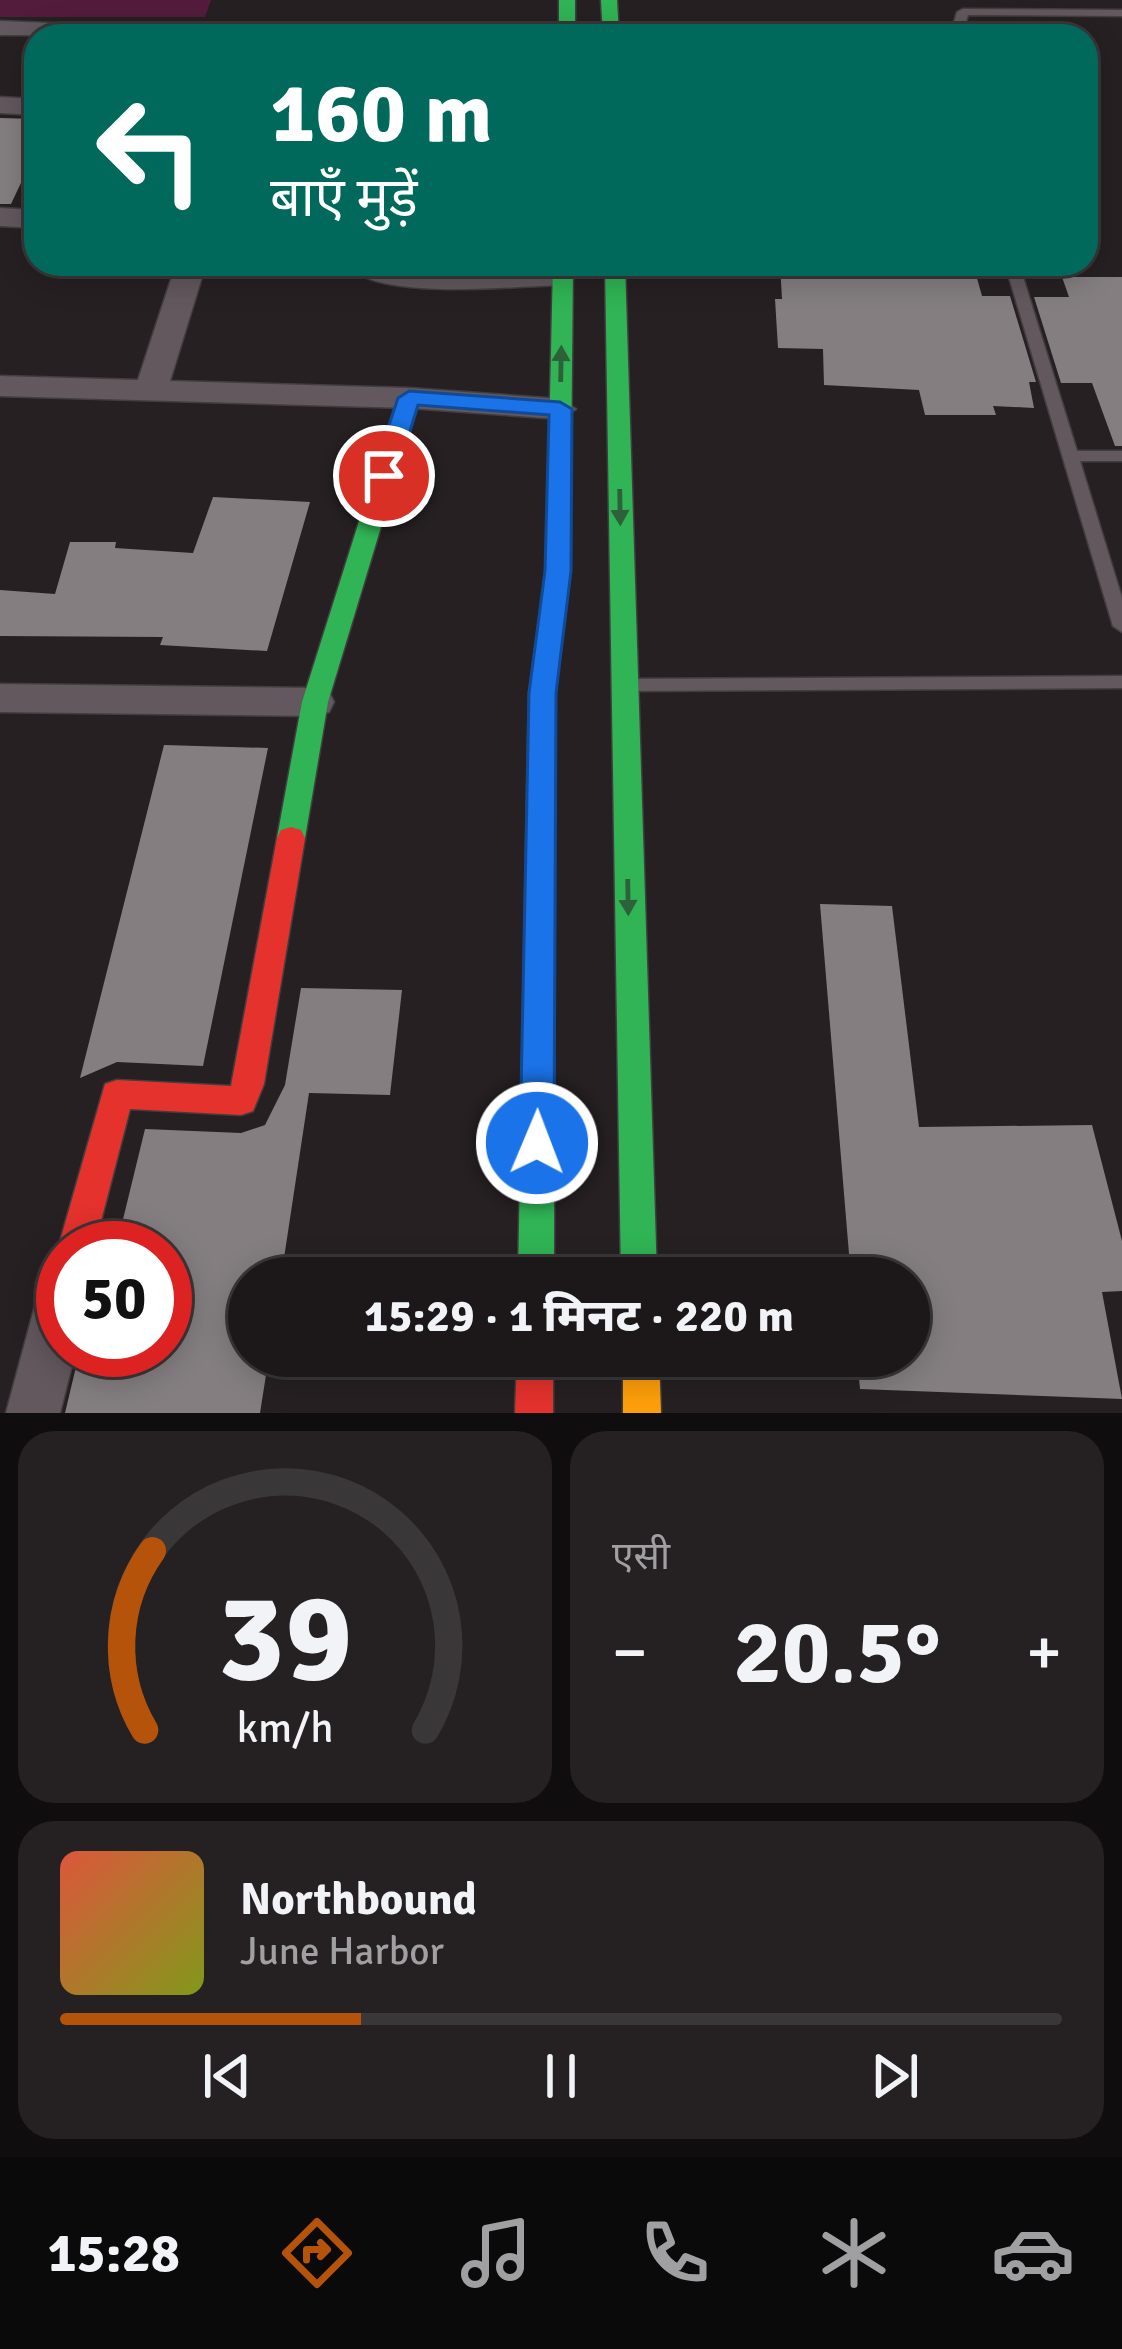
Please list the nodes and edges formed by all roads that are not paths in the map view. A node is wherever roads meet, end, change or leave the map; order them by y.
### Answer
1 (1122, 13) edge
2 (960, 24) edge
3 (187, 276) edge
4 (397, 276) edge
5 (429, 276) edge
6 (563, 276) edge
7 (615, 276) edge
8 (1015, 276) edge
9 (0, 386) edge
10 (152, 390) junction
11 (409, 398) junction
12 (560, 409) junction
13 (1067, 456) junction
14 (1122, 456) edge
15 (1122, 626) edge
16 (1122, 682) edge
17 (623, 685) junction
18 (0, 698) edge
19 (315, 702) junction
20 (83, 1221) edge
21 (536, 1257) edge
22 (637, 1257) edge
23 (42, 1377) edge
24 (535, 1377) edge
25 (641, 1377) edge
26 (33, 1413) edge
27 (534, 1413) edge
28 (642, 1413) edge

1 - 2 lane
3 - 10 street
4 - 5 street
12 -> 6 main road
7 -> 17 main road
8 - 13 lane
9 - 10 street
10 - 11 street
11 - 12 street
11 - 19 main road
12 - 21 main road
13 - 14 lane
13 - 15 lane
16 - 17 lane
17 -> 22 main road
18 - 19 street
19 - 20 main road
23 - 26 street
24 - 27 main road
25 - 28 main road

